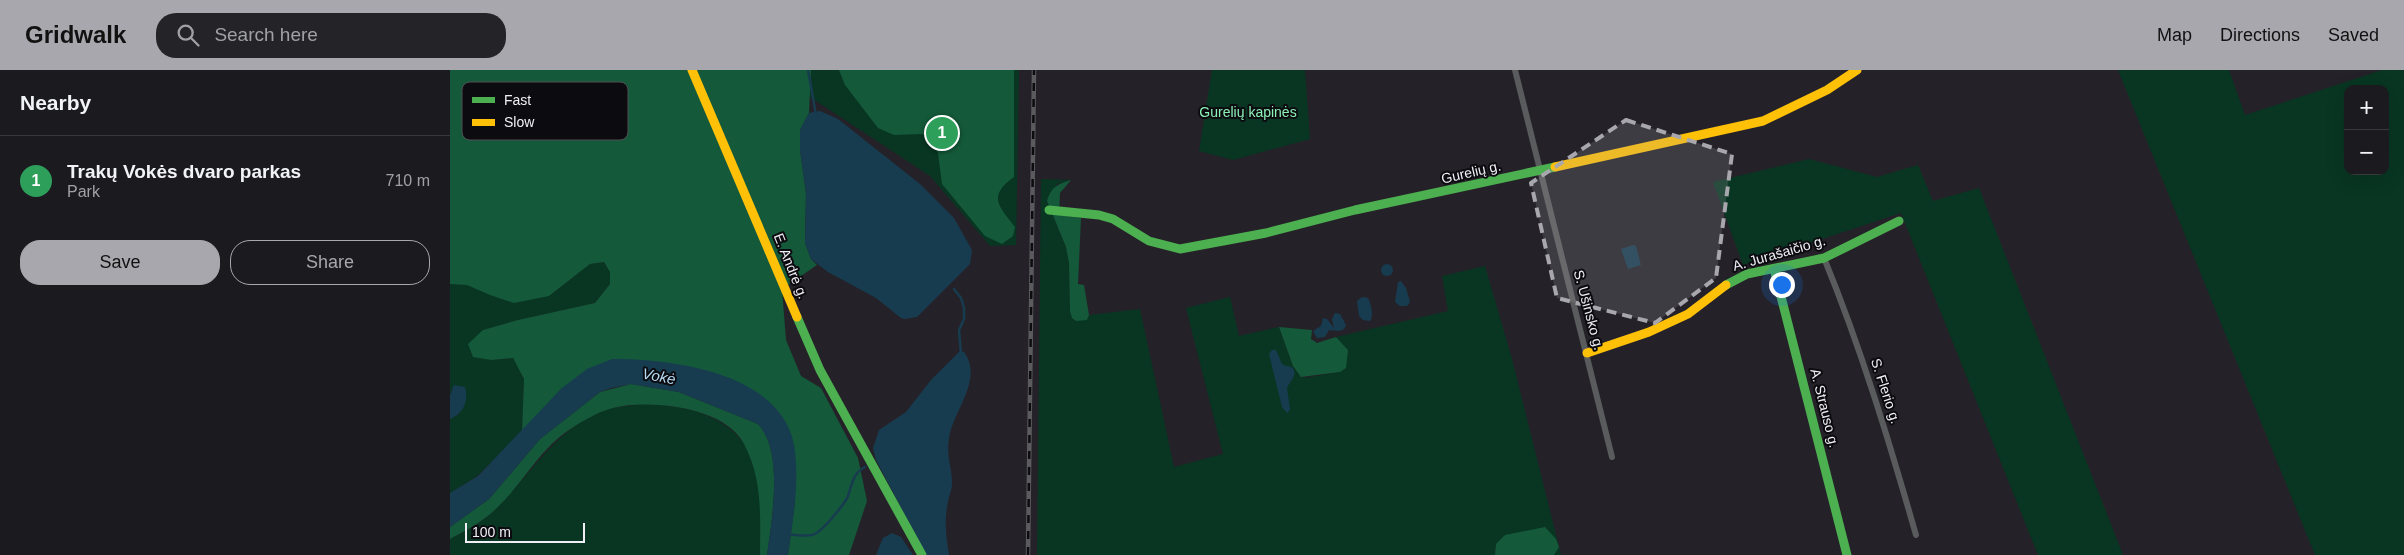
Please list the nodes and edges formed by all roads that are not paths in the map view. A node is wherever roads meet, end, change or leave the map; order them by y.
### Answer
1 (692, 70) edge
2 (1515, 70) edge
3 (1857, 70) edge
4 (1539, 170) junction
5 (1049, 210) dead end
6 (1899, 221) dead end
7 (1824, 258) junction
8 (1774, 269) junction
9 (1587, 353) junction
10 (1612, 457) dead end
11 (1916, 535) dead end
12 (922, 555) edge
13 (1847, 555) edge

1 - 12 street, E. Andrė g.
2 - 4 street, S. Ušinsko g.
3 - 4 street, Gurelių g.
4 - 5 street, Gurelių g.
4 - 9 street, S. Ušinsko g.
6 - 7 street, A. Jurašaičio g.
7 - 8 street, A. Jurašaičio g.
7 - 11 street, S. Flerio g.
8 - 9 street, A. Jurašaičio g.
8 - 13 street, A. Strauso g.
9 - 10 street, S. Ušinsko g.

